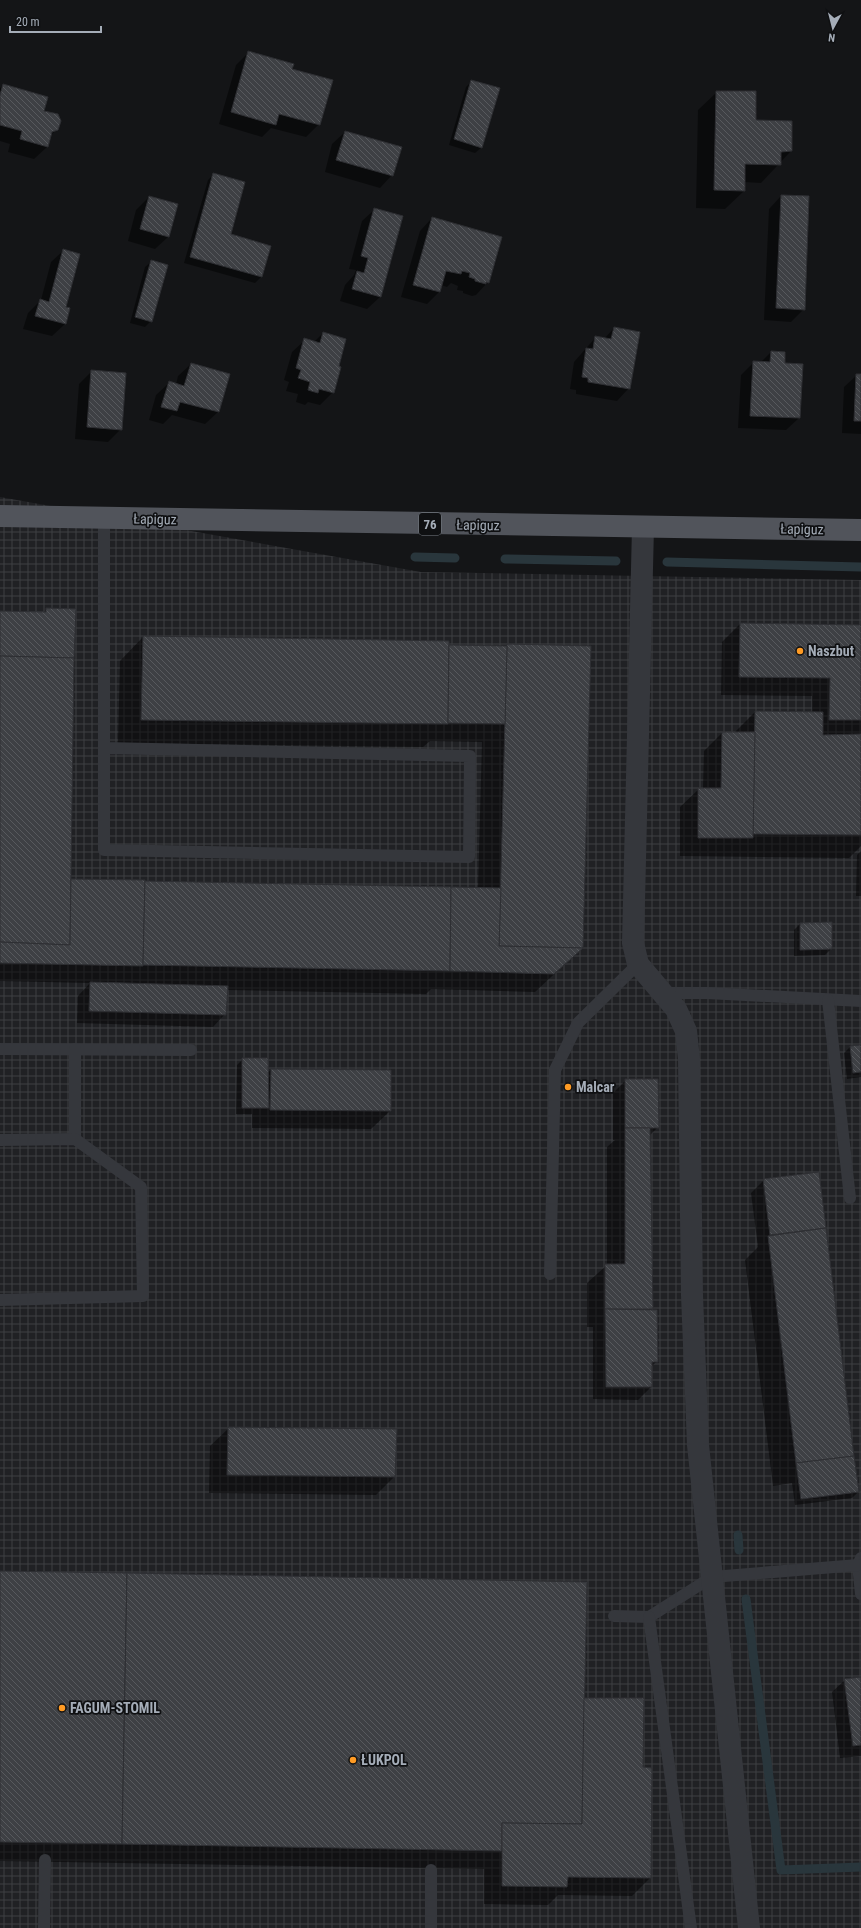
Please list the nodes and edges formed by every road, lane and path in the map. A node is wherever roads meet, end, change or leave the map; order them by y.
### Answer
1 (0, 516) edge
2 (104, 518) junction
3 (643, 527) junction
4 (861, 530) edge
5 (105, 748) junction
6 (638, 964) junction
7 (663, 994) junction
8 (828, 1000) junction
9 (861, 1001) edge
10 (0, 1049) edge
11 (75, 1049) junction
12 (190, 1050) dead end
13 (75, 1139) junction
14 (0, 1140) edge
15 (850, 1198) dead end
16 (550, 1274) dead end
17 (0, 1300) edge
18 (860, 1562) edge
19 (712, 1577) junction
20 (861, 1594) edge
21 (614, 1616) dead end
22 (649, 1617) junction
23 (45, 1860) dead end
24 (431, 1870) dead end
25 (44, 1928) edge
26 (431, 1928) edge
27 (691, 1928) edge
28 (749, 1928) edge

1 - 2 main road, Łapiguz / 76
2 - 3 main road, Łapiguz / 76
2 - 5 lane
3 - 4 main road, Łapiguz / 76
3 - 6 street
5 - 5 lane
6 - 7 street
6 - 16 lane
7 - 8 lane
7 - 19 street
8 - 9 lane
8 - 15 lane
10 - 11 lane
11 - 12 lane
11 - 13 lane
13 - 14 lane
13 - 17 lane
18 - 19 lane
18 - 20 lane
19 - 22 lane
19 - 28 street
21 - 22 lane
22 - 27 lane
23 - 25 lane
24 - 26 lane

